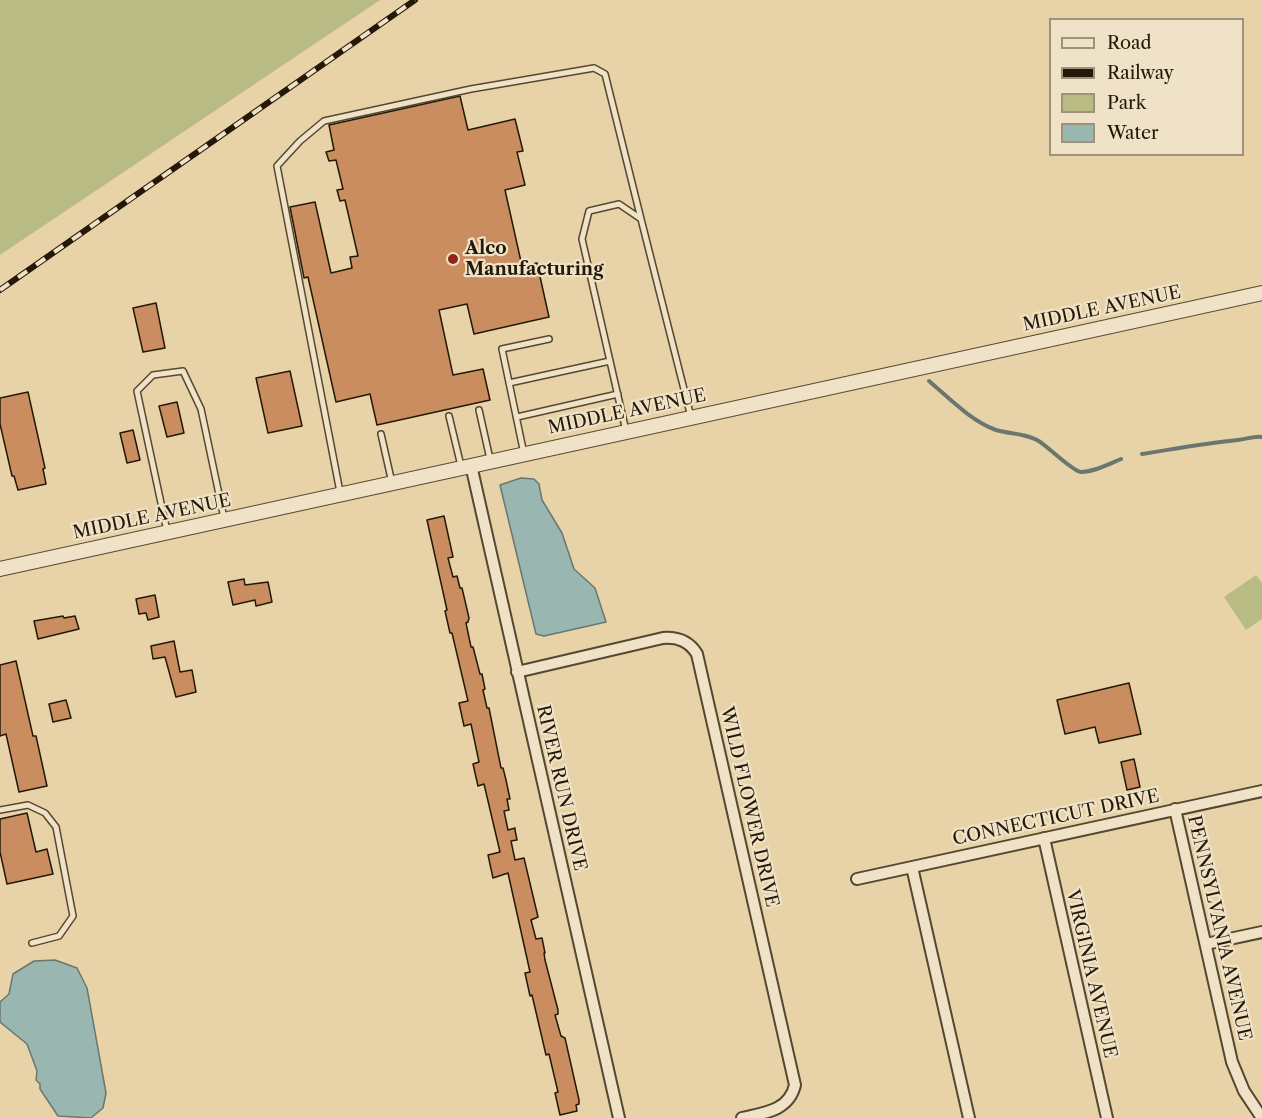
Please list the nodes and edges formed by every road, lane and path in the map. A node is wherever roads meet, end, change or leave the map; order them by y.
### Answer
1 (641, 219) junction
2 (1262, 293) edge
3 (549, 339) dead end
4 (610, 361) junction
5 (509, 383) junction
6 (618, 394) junction
7 (479, 410) dead end
8 (449, 416) dead end
9 (517, 417) junction
10 (691, 417) junction
11 (626, 431) junction
12 (381, 435) dead end
13 (524, 454) junction
14 (490, 461) junction
15 (466, 466) junction
16 (392, 483) junction
17 (340, 494) junction
18 (225, 520) junction
19 (167, 532) junction
20 (0, 569) edge
21 (517, 672) junction
22 (1262, 791) edge
23 (1175, 809) junction
24 (0, 810) edge
25 (1044, 838) junction
26 (912, 867) junction
27 (857, 879) dead end
28 (1262, 932) edge
29 (32, 943) dead end
30 (1206, 944) junction
31 (619, 1118) edge
32 (742, 1118) edge
33 (969, 1118) edge
34 (1107, 1118) edge
35 (1262, 1118) edge

1 - 4 lane
1 - 10 lane
1 - 17 lane
2 - 10 street, MIDDLE AVENUE
3 - 5 lane
4 - 5 lane
4 - 6 lane
5 - 9 lane
6 - 9 lane
6 - 11 lane
7 - 14 lane
8 - 15 lane
9 - 13 lane
10 - 11 street, MIDDLE AVENUE
11 - 13 street, MIDDLE AVENUE
12 - 16 lane
13 - 14 street, MIDDLE AVENUE
14 - 15 street, MIDDLE AVENUE
15 - 16 street, MIDDLE AVENUE
15 - 21 street, RIVER RUN DRIVE
16 - 17 street, MIDDLE AVENUE
17 - 18 street, MIDDLE AVENUE
18 - 19 street, MIDDLE AVENUE
18 - 19 lane
19 - 20 street, MIDDLE AVENUE
21 - 31 street, RIVER RUN DRIVE
21 - 32 street, WILD FLOWER DRIVE
22 - 23 street, CONNECTICUT DRIVE
23 - 25 street, CONNECTICUT DRIVE
23 - 30 street, PENNSYLVANIA AVENUE
24 - 29 lane
25 - 26 street, CONNECTICUT DRIVE
25 - 34 street, VIRGINIA AVENUE
26 - 27 street, CONNECTICUT DRIVE
26 - 33 street
28 - 30 street
30 - 35 street, PENNSYLVANIA AVENUE

